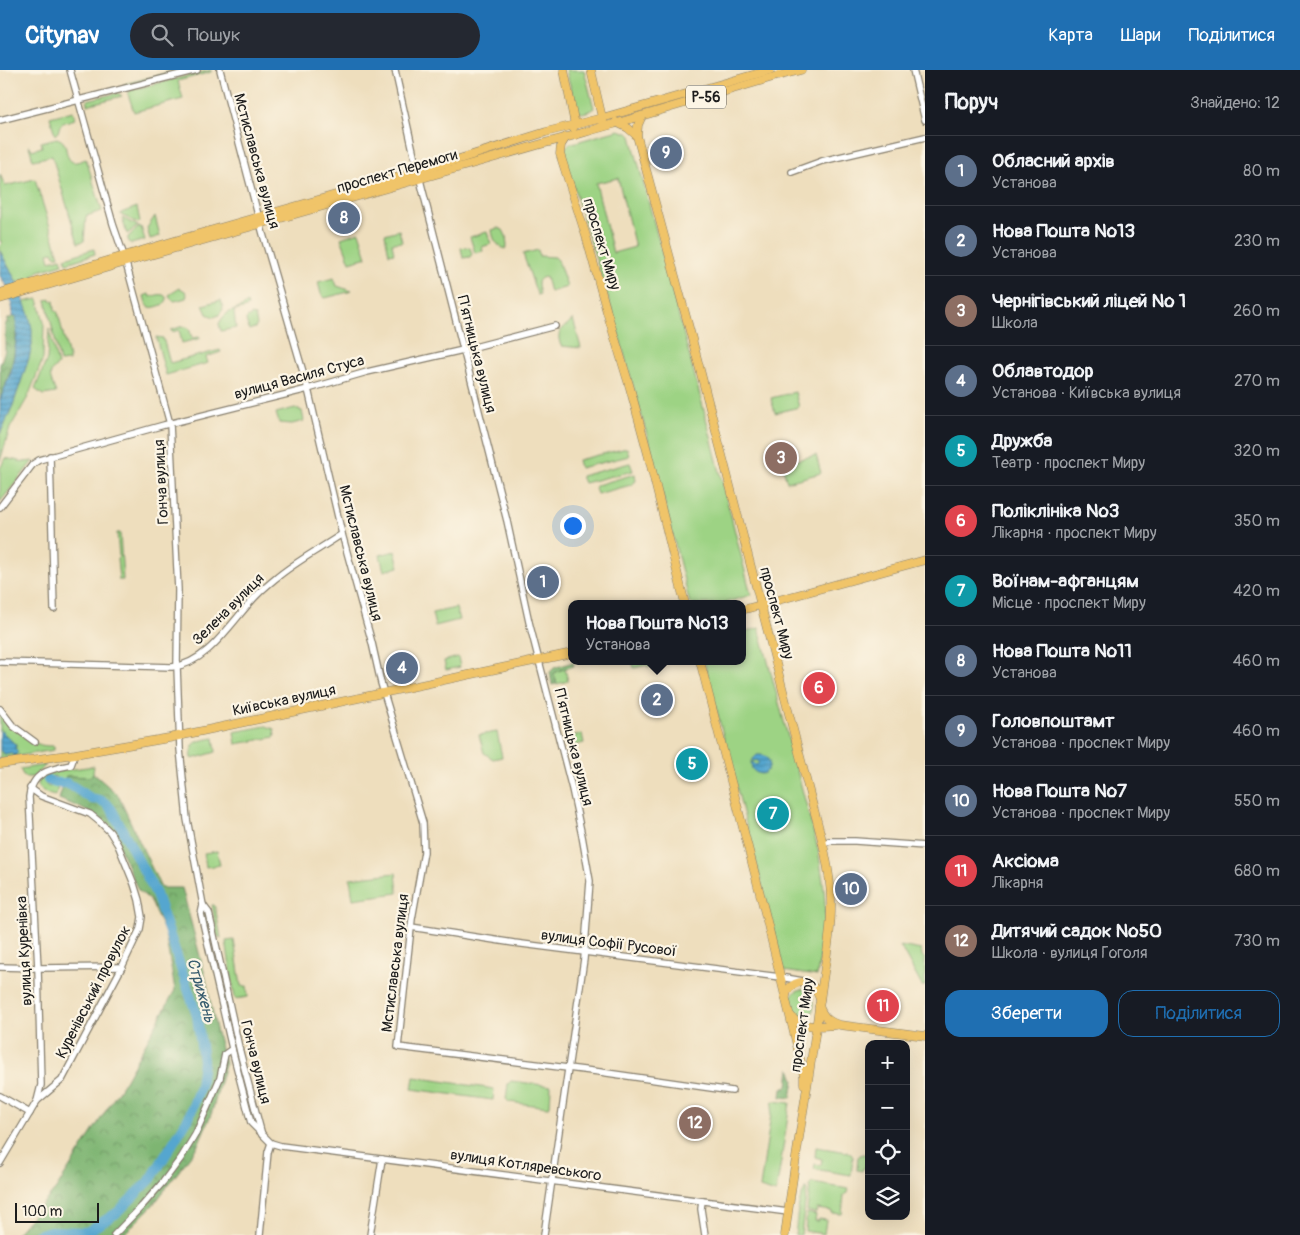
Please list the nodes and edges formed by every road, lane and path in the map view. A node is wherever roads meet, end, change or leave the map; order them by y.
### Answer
1 (70, 70) edge
2 (197, 70) edge
3 (220, 70) edge
4 (395, 70) edge
5 (564, 70) edge
6 (590, 70) edge
7 (801, 70) edge
8 (913, 70) edge
9 (769, 72) edge
10 (78, 100) junction
11 (642, 116) junction
12 (602, 118) junction
13 (0, 120) edge
14 (925, 120) edge
15 (619, 123) junction
16 (575, 125) junction
17 (604, 127) junction
18 (590, 130) junction
19 (637, 136) junction
20 (925, 137) edge
21 (565, 139) junction
22 (545, 143) junction
23 (560, 154) junction
24 (792, 172) dead end
25 (420, 175) junction
26 (260, 221) junction
27 (125, 259) junction
28 (0, 297) edge
29 (555, 326) dead end
30 (463, 350) junction
31 (308, 389) junction
32 (170, 424) junction
33 (50, 456) junction
34 (0, 507) edge
35 (342, 534) junction
36 (925, 560) edge
37 (684, 600) edge
38 (761, 605) junction
39 (54, 609) dead end
40 (746, 609) edge
41 (568, 654) edge
42 (539, 660) junction
43 (0, 662) edge
44 (701, 665) edge
45 (177, 666) junction
46 (384, 692) junction
47 (0, 709) edge
48 (180, 736) junction
49 (35, 742) dead end
50 (75, 754) junction
51 (0, 764) edge
52 (30, 788) junction
53 (822, 843) junction
54 (925, 846) edge
55 (203, 905) junction
56 (411, 927) junction
57 (584, 952) junction
58 (0, 967) edge
59 (122, 967) junction
60 (38, 968) junction
61 (780, 977) junction
62 (804, 982) junction
63 (786, 998) junction
64 (819, 1002) junction
65 (790, 1014) junction
66 (818, 1015) junction
67 (804, 1024) junction
68 (816, 1025) junction
69 (840, 1025) junction
70 (925, 1036) edge
71 (232, 1049) junction
72 (568, 1068) junction
73 (732, 1092) dead end
74 (0, 1096) edge
75 (37, 1101) junction
76 (805, 1103) junction
77 (30, 1113) junction
78 (263, 1136) junction
79 (271, 1143) junction
80 (382, 1158) junction
81 (0, 1163) edge
82 (552, 1181) junction
83 (702, 1200) junction
84 (788, 1212) junction
85 (114, 1235) edge
86 (260, 1235) edge
87 (370, 1235) edge
88 (544, 1235) edge
89 (705, 1235) edge
90 (786, 1235) edge

1 - 10 street, Гонча вулиця
2 - 10 street
3 - 26 street, Мстиславська вулиця
4 - 25 street, Пʼятницька вулиця
5 - 16 main road
6 - 12 main road
7 - 9 main road, проспект Перемоги / Р-56
8 - 14 street
9 - 11 main road, проспект Перемоги / Р-56
9 - 12 main road, проспект Перемоги / Р-56
10 - 13 street
10 - 27 street, Гонча вулиця
11 - 15 main road, проспект Перемоги / Р-56
11 - 19 main road, проспект Миру
12 - 15 main road
12 - 16 main road, проспект Перемоги
12 - 17 main road
15 - 17 main road, проспект Перемоги / Р-56
15 - 19 main road
16 - 18 main road
16 - 21 main road
16 - 25 main road, проспект Перемоги
17 - 18 main road, проспект Перемоги / Р-56
18 - 21 main road, проспект Перемоги
19 - 38 main road, проспект Миру
20 - 24 street
21 - 22 main road, проспект Перемоги
21 - 23 main road
22 - 23 main road
22 - 25 main road, проспект Перемоги
23 - 37 main road, проспект Миру
25 - 26 main road, проспект Перемоги
25 - 30 street, Пʼятницька вулиця
26 - 27 main road, проспект Перемоги
26 - 31 street, Мстиславська вулиця
27 - 28 main road, проспект Перемоги
27 - 32 street, Гонча вулиця
29 - 30 street, вулиця Василя Стуса
30 - 31 street, вулиця Василя Стуса
30 - 42 street, Пʼятницька вулиця
31 - 32 street, вулиця Василя Стуса
31 - 35 street, Мстиславська вулиця
32 - 33 street, вулиця Василя Стуса
32 - 45 street, Гонча вулиця
33 - 34 street, вулиця Василя Стуса
33 - 39 street
35 - 45 street, Зелена вулиця
35 - 46 street, Мстиславська вулиця
36 - 38 main road
38 - 40 main road
38 - 53 main road, проспект Миру
41 - 42 main road, Київська вулиця
42 - 46 main road, Київська вулиця
42 - 57 street, Пʼятницька вулиця
43 - 45 street, Зелена вулиця
44 - 61 main road, проспект Миру
45 - 48 street, Гонча вулиця
46 - 48 main road, Київська вулиця
46 - 56 street, Мстиславська вулиця
47 - 49 street
48 - 50 main road, Київська вулиця
48 - 55 street, Гонча вулиця
50 - 51 main road, Київська вулиця
50 - 52 street
52 - 59 street, Куренівський провулок
52 - 60 street, вулиця Куренівка
53 - 54 street
53 - 64 main road, проспект Миру
55 - 71 street, Гонча вулиця
55 - 78 street, Гонча вулиця
56 - 57 street, вулиця Софії Русової
56 - 72 street, Мстиславська вулиця
57 - 61 street, вулиця Софії Русової
57 - 72 street, Пʼятницька вулиця
58 - 60 street
59 - 60 street
59 - 75 street, Куренівський провулок
60 - 75 street, вулиця Куренівка
61 - 62 street, вулиця Софії Русової
61 - 63 main road, проспект Миру
62 - 63 main road
62 - 64 main road
63 - 65 main road, проспект Миру
64 - 66 main road, проспект Миру
64 - 69 main road
65 - 67 main road
65 - 76 main road, проспект Миру
66 - 67 main road
66 - 68 main road, проспект Миру
67 - 68 main road
68 - 69 main road
68 - 76 main road, проспект Миру
69 - 70 main road
71 - 78 street, Гонча вулиця
71 - 85 street, Гонча вулиця
72 - 73 street
72 - 82 street, Пʼятницька вулиця
74 - 77 street
75 - 77 street, вулиця Куренівка
76 - 84 main road, проспект Миру
77 - 81 street, вулиця Куренівка
78 - 79 street
79 - 80 street, вулиця Котляревського
79 - 86 street
80 - 82 street, вулиця Котляревського
80 - 87 street
82 - 83 street, вулиця Котляревського
82 - 88 street, Пʼятницька вулиця
83 - 84 street, вулиця Котляревського
83 - 89 street
84 - 90 main road, проспект Миру

